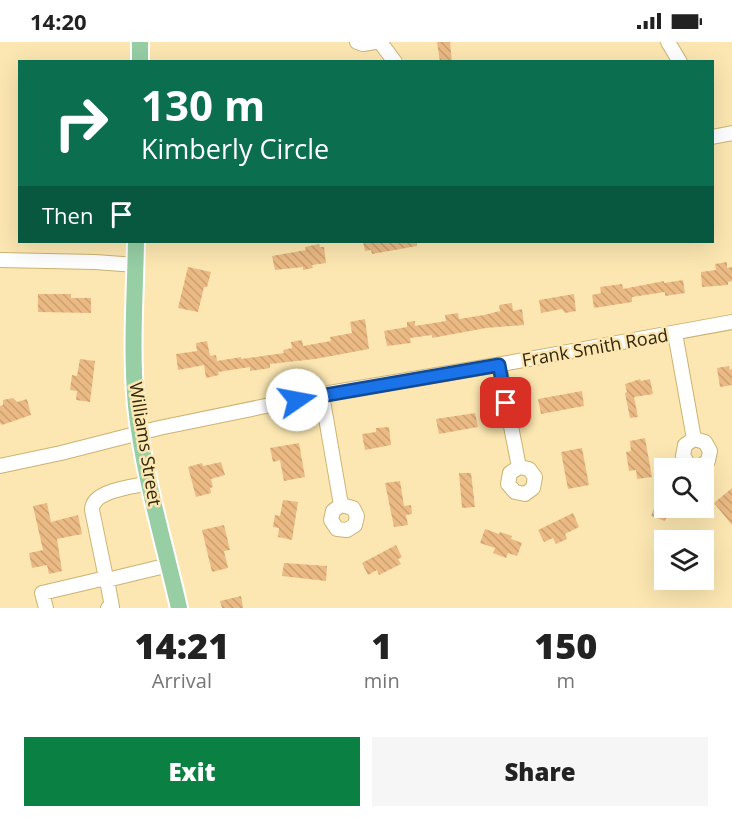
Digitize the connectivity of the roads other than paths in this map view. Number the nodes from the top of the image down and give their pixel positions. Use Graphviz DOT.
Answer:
graph roads {
  1 [pos="140,42"];
  2 [pos="357,42"];
  3 [pos="375,42"];
  4 [pos="380,42"];
  5 [pos="668,42"];
  6 [pos="140,60"];
  7 [pos="394,60"];
  8 [pos="679,60"];
  9 [pos="732,133"];
  10 [pos="714,136"];
  11 [pos="136,243"];
  12 [pos="0,260"];
  13 [pos="136,265"];
  14 [pos="732,322"];
  15 [pos="675,333"];
  16 [pos="499,365"];
  17 [pos="322,394"];
  18 [pos="140,433"];
  19 [pos="694,439"];
  20 [pos="0,466"];
  21 [pos="519,467"];
  22 [pos="150,483"];
  23 [pos="341,505"];
  24 [pos="169,565"];
  25 [pos="107,579"];
  26 [pos="46,608"];
  27 [pos="108,608"];
  28 [pos="179,608"];
  1 -- 6 [label="main road"];
  2 -- 3 [label="street"];
  4 -- 7 [label="street"];
  5 -- 8 [label="street"];
  9 -- 10 [label="street"];
  11 -- 13 [label="main road, Williams Street"];
  12 -- 13 [label="street"];
  13 -- 18 [label="main road, Williams Street"];
  14 -- 15 [label="street, Frank Smith Road"];
  15 -- 16 [label="street, Frank Smith Road"];
  15 -- 19 [label="street"];
  16 -- 17 [label="street, Frank Smith Road"];
  16 -- 21 [label="street"];
  17 -- 18 [label="street, Frank Smith Road"];
  17 -- 23 [label="street"];
  18 -- 20 [label="street, Frank Smith Road"];
  18 -- 22 [label="main road, Williams Street"];
  22 -- 24 [label="main road, Williams Street"];
  22 -- 25 [label="street"];
  24 -- 25 [label="street"];
  24 -- 28 [label="main road, Williams Street"];
  25 -- 26 [label="street"];
  25 -- 27 [label="street"];
}
